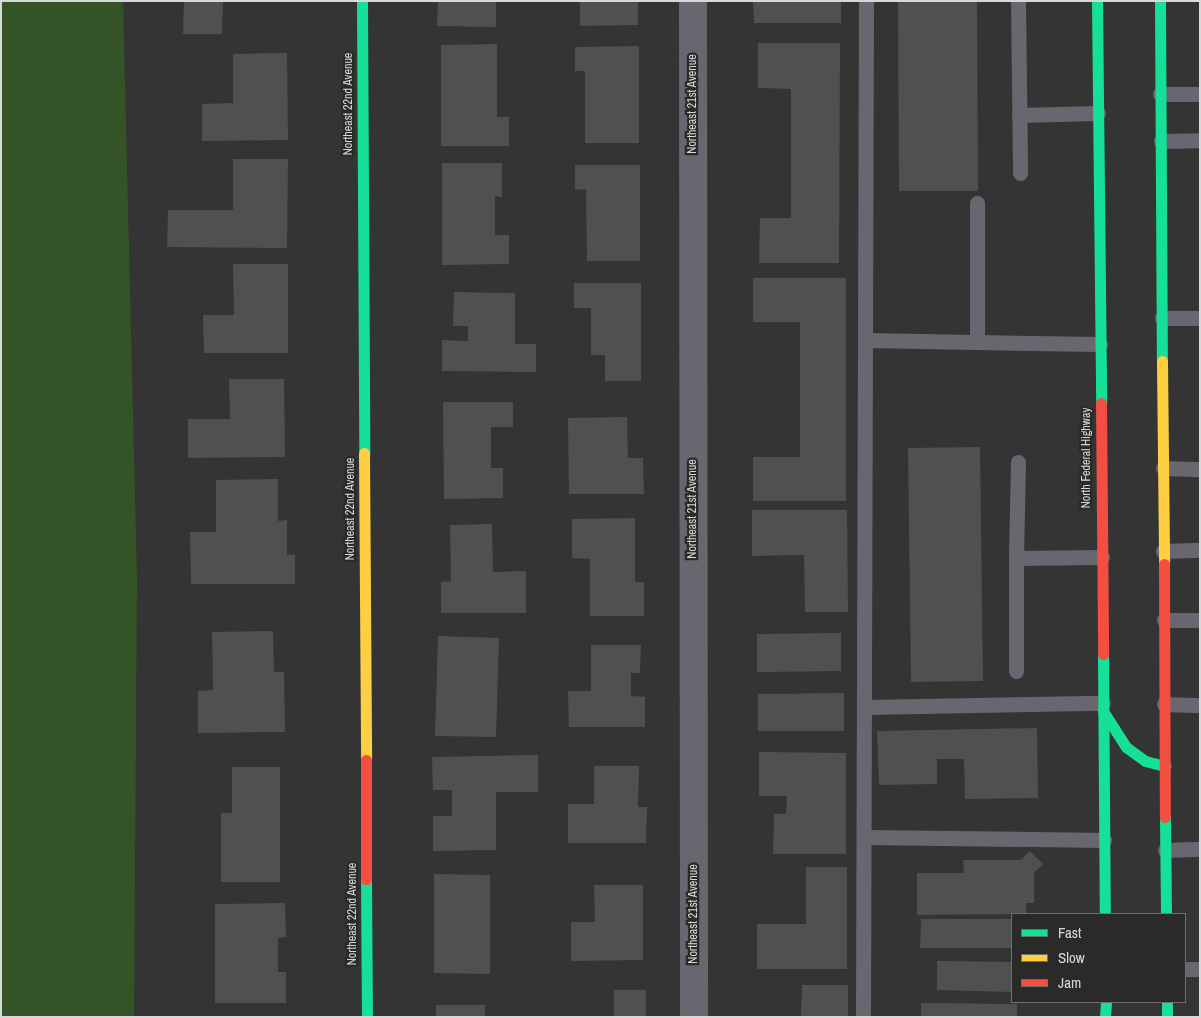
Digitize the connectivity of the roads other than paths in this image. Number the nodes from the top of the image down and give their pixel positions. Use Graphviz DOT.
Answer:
graph roads {
  1 [pos="362,1"];
  2 [pos="693,1"];
  3 [pos="866,1"];
  4 [pos="1018,1"];
  5 [pos="1098,1"];
  6 [pos="1147,1"];
  7 [pos="1160,1"];
  8 [pos="1160,31"];
  9 [pos="1160,94"];
  10 [pos="1200,94"];
  11 [pos="1098,113"];
  12 [pos="1019,114"];
  13 [pos="1200,140"];
  14 [pos="1161,142"];
  15 [pos="1020,173"];
  16 [pos="977,203"];
  17 [pos="1162,318"];
  18 [pos="1200,318"];
  19 [pos="865,340"];
  20 [pos="978,342"];
  21 [pos="1100,344"];
  22 [pos="1018,462"];
  23 [pos="1163,468"];
  24 [pos="1200,469"];
  25 [pos="1200,550"];
  26 [pos="1163,551"];
  27 [pos="1102,557"];
  28 [pos="1016,558"];
  29 [pos="1164,620"];
  30 [pos="1200,620"];
  31 [pos="1016,671"];
  32 [pos="1164,704"];
  33 [pos="1200,705"];
  34 [pos="864,706"];
  35 [pos="1103,707"];
  36 [pos="1165,766"];
  37 [pos="864,837"];
  38 [pos="1104,840"];
  39 [pos="1200,849"];
  40 [pos="1166,850"];
  41 [pos="1105,913"];
  42 [pos="1166,913"];
  43 [pos="1186,969"];
  44 [pos="1200,969"];
  45 [pos="1106,1003"];
  46 [pos="1167,1003"];
  47 [pos="367,1017"];
  48 [pos="694,1017"];
  49 [pos="863,1017"];
  50 [pos="1105,1017"];
  51 [pos="1167,1017"];
  1 -- 47 [label="main road, Northeast 22nd Avenue"];
  2 -- 48 [label="street, Northeast 21st Avenue"];
  3 -- 19 [label="lane"];
  4 -- 12 [label="lane"];
  5 -- 11 [label="main road, North Federal Highway"];
  6 -- 8 [label="main road"];
  7 -- 8 [label="main road"];
  8 -- 9 [label="main road"];
  9 -- 10 [label="lane"];
  9 -- 14 [label="main road"];
  11 -- 12 [label="lane"];
  11 -- 21 [label="main road, North Federal Highway"];
  12 -- 15 [label="lane"];
  13 -- 14 [label="lane"];
  14 -- 17 [label="main road"];
  16 -- 20 [label="lane"];
  17 -- 18 [label="lane"];
  17 -- 23 [label="main road"];
  19 -- 20 [label="lane"];
  19 -- 34 [label="lane"];
  20 -- 21 [label="lane"];
  21 -- 27 [label="main road, North Federal Highway"];
  22 -- 28 [label="lane"];
  23 -- 24 [label="lane"];
  23 -- 26 [label="main road"];
  25 -- 26 [label="lane"];
  26 -- 29 [label="main road"];
  27 -- 28 [label="lane"];
  27 -- 35 [label="main road, North Federal Highway"];
  28 -- 31 [label="lane"];
  29 -- 30 [label="lane"];
  29 -- 32 [label="main road"];
  32 -- 33 [label="lane"];
  32 -- 36 [label="main road"];
  34 -- 35 [label="lane"];
  34 -- 37 [label="lane"];
  35 -- 36 [label="main road"];
  35 -- 38 [label="main road, North Federal Highway"];
  36 -- 40 [label="main road"];
  37 -- 38 [label="lane"];
  37 -- 49 [label="lane"];
  38 -- 41 [label="main road, North Federal Highway"];
  39 -- 40 [label="lane"];
  40 -- 42 [label="main road"];
  43 -- 44 [label="lane"];
  45 -- 50 [label="main road"];
  46 -- 51 [label="main road"];
}
